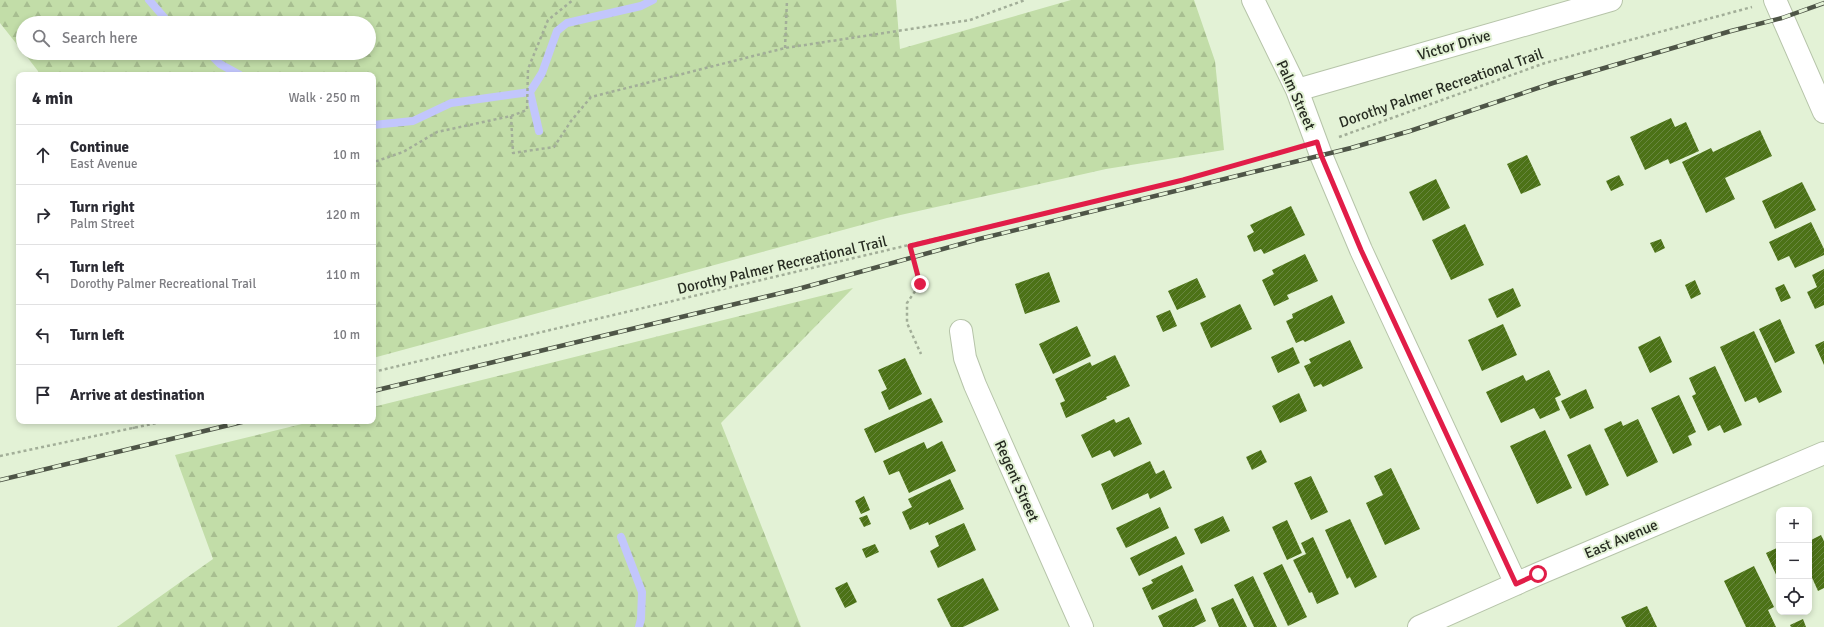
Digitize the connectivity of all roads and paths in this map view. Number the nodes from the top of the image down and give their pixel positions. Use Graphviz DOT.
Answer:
graph roads {
  1 [pos="573,0"];
  2 [pos="787,0"];
  3 [pos="1025,0"];
  4 [pos="1253,0"];
  5 [pos="1611,0"];
  6 [pos="1765,3"];
  7 [pos="785,48"];
  8 [pos="1297,90"];
  9 [pos="1824,112"];
  10 [pos="511,116"];
  11 [pos="1317,142"];
  12 [pos="376,162"];
  13 [pos="910,246"];
  14 [pos="961,331"];
  15 [pos="921,354"];
  16 [pos="376,371"];
  17 [pos="133,424"];
  18 [pos="154,424"];
  19 [pos="134,429"];
  20 [pos="1824,453"];
  21 [pos="0,456"];
  22 [pos="1516,584"];
  23 [pos="1082,627"];
  24 [pos="1419,627"];
  1 -- 10 [label="path"];
  2 -- 7 [label="path"];
  3 -- 7 [label="path"];
  4 -- 8 [label="street, Palm Street"];
  5 -- 8 [label="street, Victor Drive"];
  6 -- 9 [label="street"];
  6 -- 11 [label="path, Dorothy Palmer Recreational Trail"];
  7 -- 10 [label="path"];
  8 -- 11 [label="street, Palm Street"];
  10 -- 12 [label="path"];
  11 -- 13 [label="path, Dorothy Palmer Recreational Trail"];
  11 -- 22 [label="street, Palm Street"];
  13 -- 15 [label="path"];
  13 -- 16 [label="path, Dorothy Palmer Recreational Trail"];
  14 -- 23 [label="street, Regent Street"];
  17 -- 19 [label="path"];
  18 -- 19 [label="path"];
  19 -- 21 [label="path"];
  20 -- 22 [label="street, East Avenue"];
  22 -- 24 [label="street, East Avenue"];
}
